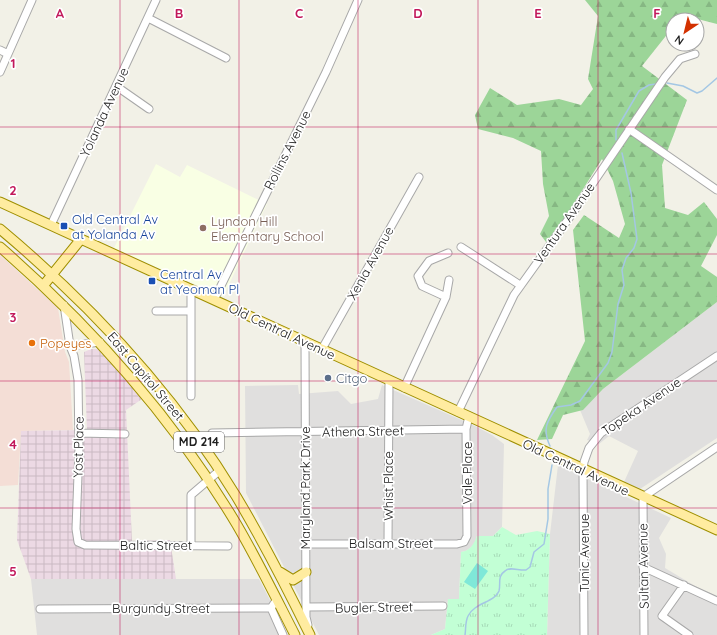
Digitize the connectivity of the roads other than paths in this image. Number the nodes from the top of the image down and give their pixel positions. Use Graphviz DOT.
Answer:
graph roads {
  1 [pos="32,0"];
  2 [pos="156,0"];
  3 [pos="358,0"];
  4 [pos="148,18"];
  5 [pos="0,50"];
  6 [pos="8,54"];
  7 [pos="695,54"];
  8 [pos="226,58"];
  9 [pos="0,72"];
  10 [pos="116,86"];
  11 [pos="150,109"];
  12 [pos="629,129"];
  13 [pos="419,177"];
  14 [pos="717,190"];
  15 [pos="0,202"];
  16 [pos="51,225"];
  17 [pos="0,229"];
  18 [pos="81,239"];
  19 [pos="0,247"];
  20 [pos="461,247"];
  21 [pos="448,253"];
  22 [pos="52,274"];
  23 [pos="450,280"];
  24 [pos="520,285"];
  25 [pos="43,286"];
  26 [pos="191,289"];
  27 [pos="446,296"];
  28 [pos="214,300"];
  29 [pos="64,304"];
  30 [pos="156,311"];
  31 [pos="190,311"];
  32 [pos="304,341"];
  33 [pos="100,342"];
  34 [pos="70,346"];
  35 [pos="322,349"];
  36 [pos="717,356"];
  37 [pos="389,380"];
  38 [pos="404,388"];
  39 [pos="191,396"];
  40 [pos="458,412"];
  41 [pos="468,416"];
  42 [pos="466,429"];
  43 [pos="304,431"];
  44 [pos="388,431"];
  45 [pos="79,433"];
  46 [pos="212,433"];
  47 [pos="125,434"];
  48 [pos="717,447"];
  49 [pos="584,470"];
  50 [pos="219,471"];
  51 [pos="208,479"];
  52 [pos="643,497"];
  53 [pos="467,530"];
  54 [pos="717,530"];
  55 [pos="388,543"];
  56 [pos="305,544"];
  57 [pos="191,545"];
  58 [pos="85,546"];
  59 [pos="228,546"];
  60 [pos="644,568"];
  61 [pos="278,571"];
  62 [pos="306,572"];
  63 [pos="684,585"];
  64 [pos="277,599"];
  65 [pos="717,601"];
  66 [pos="443,606"];
  67 [pos="306,607"];
  68 [pos="271,608"];
  69 [pos="40,609"];
  70 [pos="283,635"];
  71 [pos="295,635"];
  72 [pos="310,635"];
  73 [pos="584,635"];
  74 [pos="644,635"];
  75 [pos="689,635"];
  1 -- 6 [label="street"];
  2 -- 4 [label="street, Yolanda Avenue"];
  3 -- 28 [label="street, Rollins Avenue"];
  4 -- 8 [label="street"];
  4 -- 10 [label="street, Yolanda Avenue"];
  5 -- 6 [label="street"];
  6 -- 9 [label="street"];
  7 -- 12 [label="street, Ventura Avenue"];
  10 -- 11 [label="street"];
  10 -- 16 [label="street, Yolanda Avenue"];
  12 -- 14 [label="street"];
  12 -- 24 [label="street, Ventura Avenue"];
  13 -- 35 [label="street, Xenia Avenue"];
  15 -- 16 [label="main road, Old Central Avenue"];
  16 -- 18 [label="main road, Old Central Avenue"];
  17 -- 22 [label="main road, MD 214"];
  18 -- 22 [label="main road"];
  18 -- 26 [label="main road, Old Central Avenue"];
  19 -- 25 [label="main road, MD 214"];
  20 -- 24 [label="street"];
  21 -- 27 [label="street"];
  22 -- 25 [label="main road"];
  22 -- 50 [label="main road, East Capitol Street / MD 214"];
  23 -- 27 [label="street"];
  24 -- 40 [label="street, Ventura Avenue"];
  25 -- 29 [label="main road, East Capitol Street / MD 214"];
  26 -- 28 [label="main road, Old Central Avenue"];
  26 -- 31 [label="street"];
  27 -- 38 [label="street"];
  28 -- 32 [label="main road, Old Central Avenue"];
  29 -- 33 [label="main road, East Capitol Street / MD 214"];
  29 -- 34 [label="street, Yost Place"];
  30 -- 31 [label="street"];
  31 -- 39 [label="street"];
  32 -- 35 [label="main road, Old Central Avenue"];
  32 -- 43 [label="street, Maryland Park Drive"];
  33 -- 34 [label="street"];
  33 -- 51 [label="main road, East Capitol Street / MD 214"];
  34 -- 45 [label="street, Yost Place"];
  35 -- 37 [label="main road, Old Central Avenue"];
  36 -- 49 [label="street, Topeka Avenue"];
  37 -- 38 [label="main road, Old Central Avenue"];
  37 -- 44 [label="street, Whist Place"];
  38 -- 40 [label="main road, Old Central Avenue"];
  40 -- 41 [label="main road, Old Central Avenue"];
  41 -- 42 [label="street, Vale Place"];
  41 -- 49 [label="main road, Old Central Avenue"];
  42 -- 44 [label="street, Athena Street"];
  42 -- 53 [label="street, Vale Place"];
  43 -- 44 [label="street, Athena Street"];
  43 -- 46 [label="street, Athena Street"];
  43 -- 56 [label="street, Maryland Park Drive"];
  44 -- 55 [label="street, Whist Place"];
  45 -- 47 [label="street"];
  45 -- 58 [label="street, Yost Place"];
  48 -- 52 [label="street"];
  49 -- 52 [label="main road, Old Central Avenue"];
  49 -- 73 [label="street, Tunic Avenue"];
  50 -- 51 [label="street"];
  50 -- 61 [label="main road, East Capitol Street / MD 214"];
  51 -- 57 [label="street"];
  51 -- 64 [label="main road, East Capitol Street / MD 214"];
  52 -- 54 [label="main road, Old Central Avenue"];
  52 -- 60 [label="street, Sultan Avenue"];
  53 -- 55 [label="street, Balsam Street"];
  55 -- 56 [label="street, Balsam Street"];
  56 -- 62 [label="street, Maryland Park Drive"];
  57 -- 58 [label="street, Baltic Street"];
  57 -- 59 [label="street, Baltic Street"];
  60 -- 63 [label="street"];
  60 -- 74 [label="street, Sultan Avenue"];
  61 -- 62 [label="main road"];
  61 -- 72 [label="main road, East Capitol Street / MD 214"];
  62 -- 67 [label="street, Maryland Park Drive"];
  63 -- 65 [label="street"];
  63 -- 75 [label="street"];
  64 -- 68 [label="street"];
  64 -- 71 [label="main road, East Capitol Street / MD 214"];
  66 -- 67 [label="street, Bugler Street"];
  67 -- 72 [label="street, Maryland Park Drive"];
  68 -- 69 [label="street, Burgundy Street"];
  68 -- 70 [label="street"];
}
